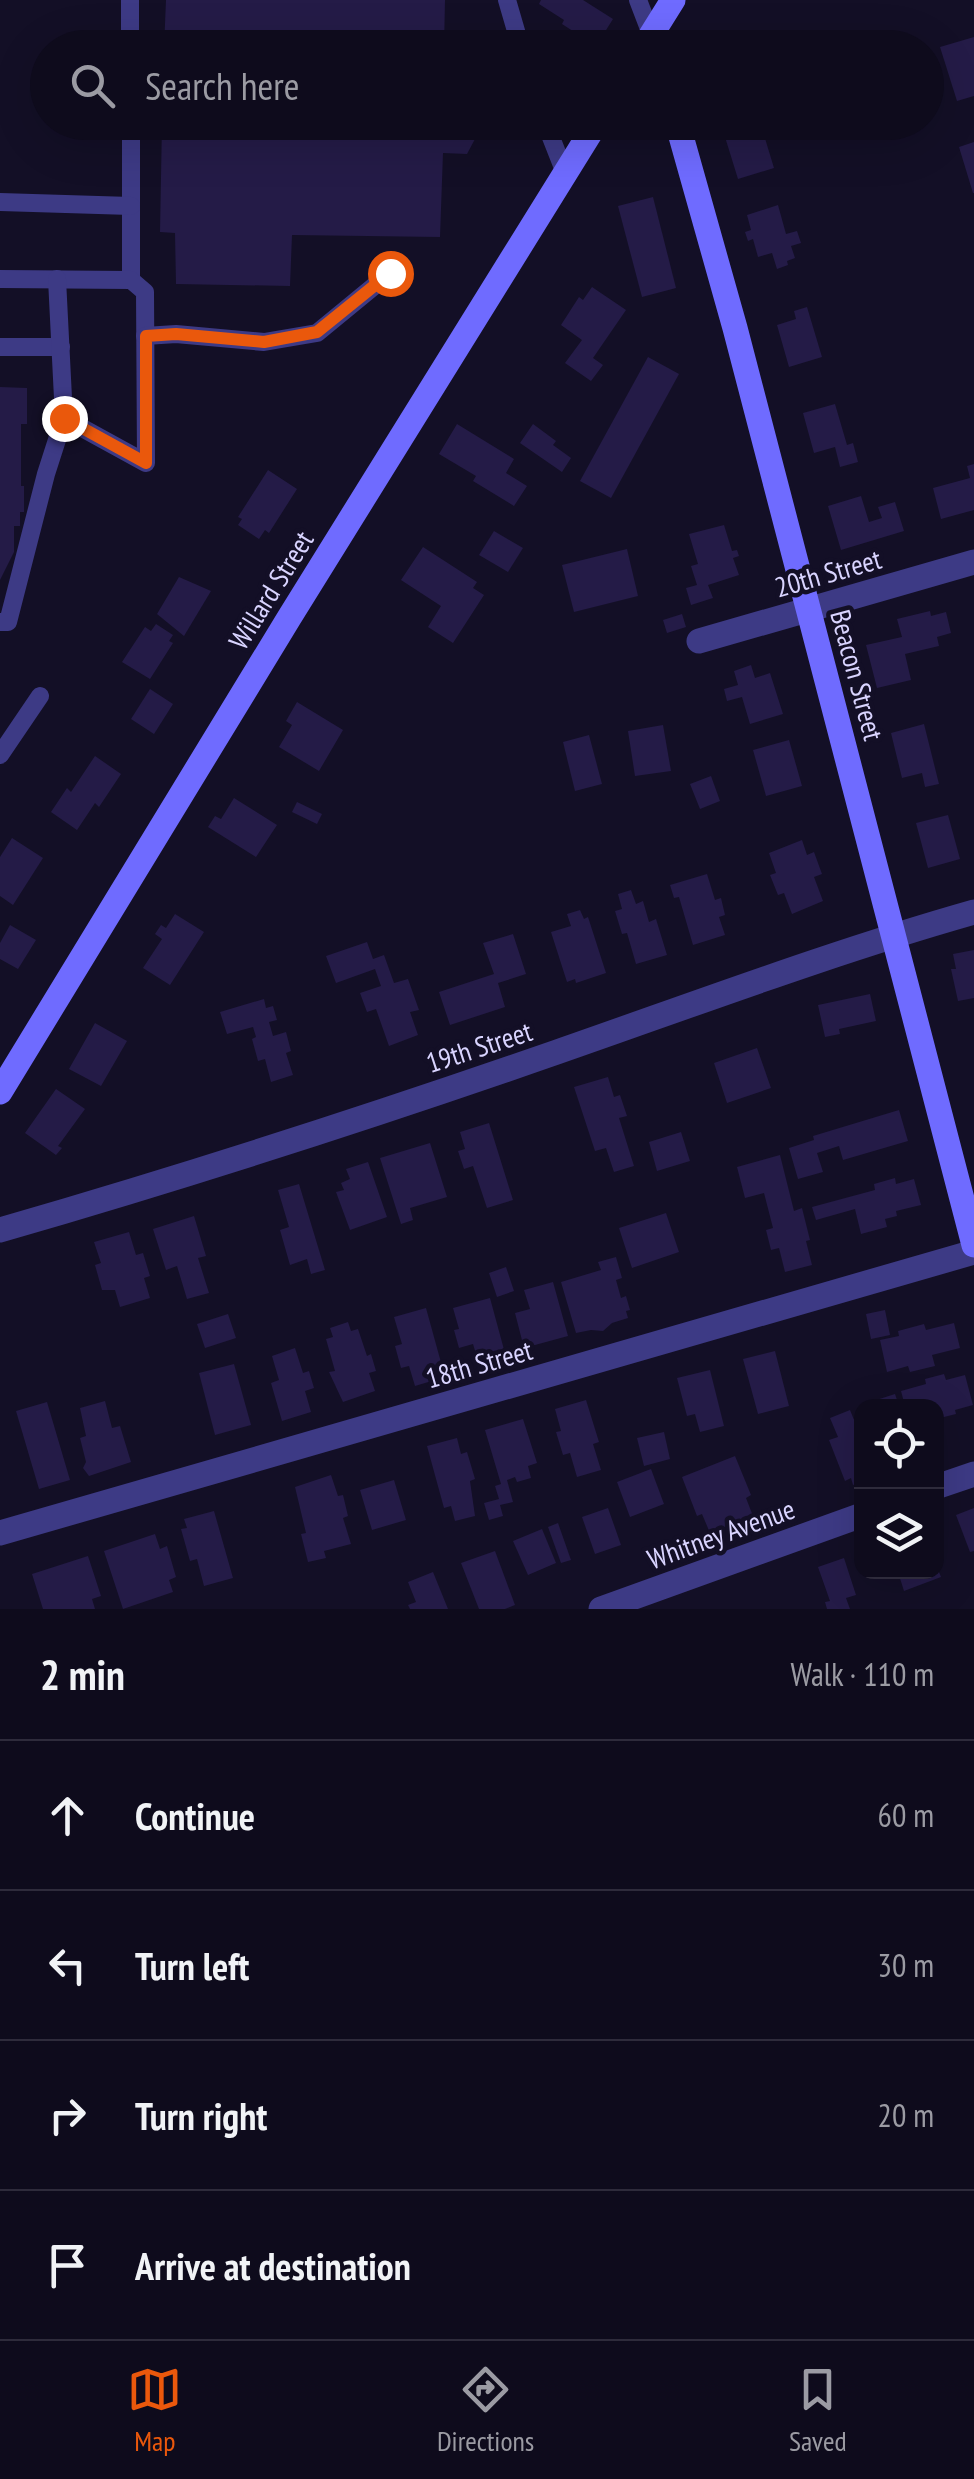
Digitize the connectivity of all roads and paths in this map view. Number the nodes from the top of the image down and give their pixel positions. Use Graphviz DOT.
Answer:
graph roads {
  1 [pos="130,0"];
  2 [pos="507,0"];
  3 [pos="638,0"];
  4 [pos="672,0"];
  5 [pos="130,30"];
  6 [pos="515,30"];
  7 [pos="646,30"];
  8 [pos="657,30"];
  9 [pos="131,140"];
  10 [pos="552,140"];
  11 [pos="586,140"];
  12 [pos="681,140"];
  13 [pos="565,173"];
  14 [pos="0,202"];
  15 [pos="131,206"];
  16 [pos="390,273"];
  17 [pos="0,279"];
  18 [pos="58,279"];
  19 [pos="132,280"];
  20 [pos="146,336"];
  21 [pos="0,347"];
  22 [pos="60,347"];
  23 [pos="64,418"];
  24 [pos="974,562"];
  25 [pos="808,610"];
  26 [pos="0,622"];
  27 [pos="699,641"];
  28 [pos="40,696"];
  29 [pos="0,755"];
  30 [pos="974,912"];
  31 [pos="894,935"];
  32 [pos="0,1092"];
  33 [pos="0,1230"];
  34 [pos="974,1249"];
  35 [pos="974,1474"];
  36 [pos="944,1484"];
  37 [pos="854,1517"];
  38 [pos="0,1533"];
  39 [pos="601,1609"];
  1 -- 5 [label="lane"];
  2 -- 6 [label="lane"];
  3 -- 7 [label="lane"];
  4 -- 8 [label="main road"];
  9 -- 15 [label="lane"];
  10 -- 13 [label="lane"];
  11 -- 13 [label="main road, Willard Street"];
  12 -- 25 [label="main road, Beacon Street"];
  13 -- 32 [label="main road, Willard Street"];
  14 -- 15 [label="lane"];
  15 -- 19 [label="lane"];
  16 -- 20 [label="lane"];
  17 -- 18 [label="lane"];
  18 -- 19 [label="lane"];
  18 -- 22 [label="lane"];
  19 -- 20 [label="lane"];
  20 -- 23 [label="lane"];
  21 -- 22 [label="lane"];
  22 -- 23 [label="lane"];
  23 -- 26 [label="lane"];
  24 -- 25 [label="street, 20th Street"];
  25 -- 27 [label="street, 20th Street"];
  25 -- 31 [label="main road, Beacon Street"];
  28 -- 29 [label="lane"];
  30 -- 31 [label="street, 19th Street"];
  31 -- 33 [label="street, 19th Street"];
  31 -- 34 [label="main road, Beacon Street"];
  34 -- 38 [label="street, 18th Street"];
  35 -- 36 [label="street"];
  37 -- 39 [label="street, Whitney Avenue"];
}
